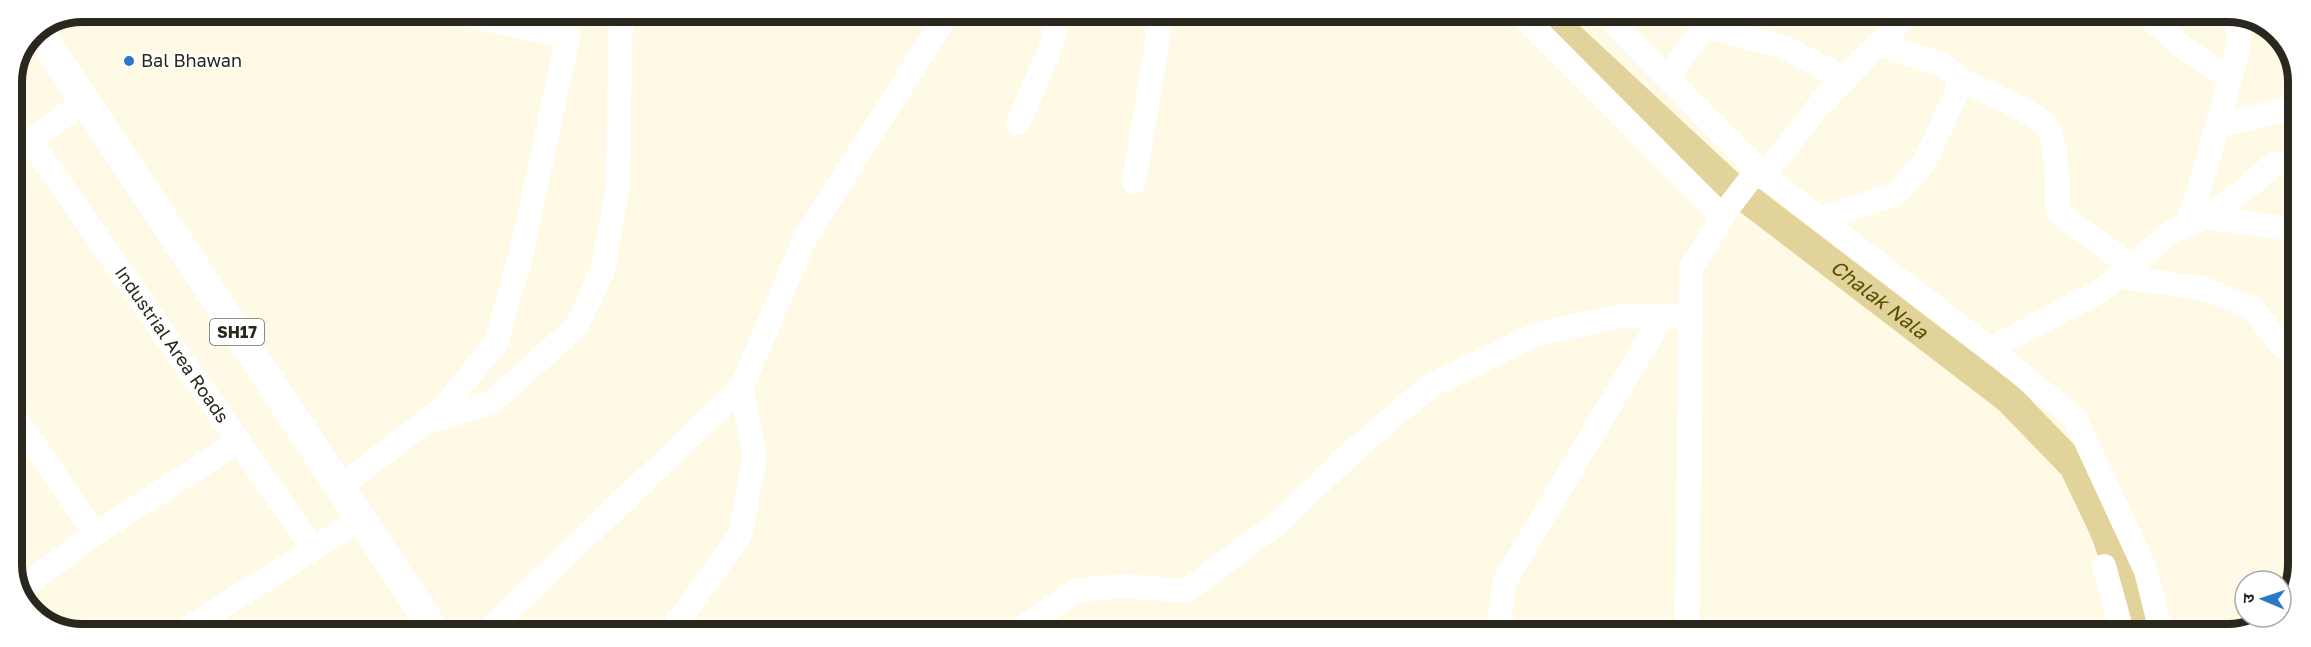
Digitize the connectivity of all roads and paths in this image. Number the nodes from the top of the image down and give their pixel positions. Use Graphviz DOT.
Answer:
graph roads {
  1 [pos="499,22"];
  2 [pos="622,22"];
  3 [pos="942,22"];
  4 [pos="1057,22"];
  5 [pos="1160,22"];
  6 [pos="1529,22"];
  7 [pos="1614,22"];
  8 [pos="1704,22"];
  9 [pos="1711,22"];
  10 [pos="1900,22"];
  11 [pos="2154,22"];
  12 [pos="2239,24"];
  13 [pos="43,38"];
  14 [pos="1879,44"];
  15 [pos="1667,78"];
  16 [pos="2230,78"];
  17 [pos="1845,79"];
  18 [pos="1962,81"];
  19 [pos="85,101"];
  20 [pos="2288,109"];
  21 [pos="1018,123"];
  22 [pos="2217,126"];
  23 [pos="22,146"];
  24 [pos="22,149"];
  25 [pos="2288,163"];
  26 [pos="1758,177"];
  27 [pos="1134,182"];
  28 [pos="1725,212"];
  29 [pos="1820,219"];
  30 [pos="2196,221"];
  31 [pos="2288,229"];
  32 [pos="2125,271"];
  33 [pos="1662,317"];
  34 [pos="1691,317"];
  35 [pos="1990,349"];
  36 [pos="2288,350"];
  37 [pos="741,388"];
  38 [pos="423,423"];
  39 [pos="23,429"];
  40 [pos="239,441"];
  41 [pos="340,487"];
  42 [pos="361,519"];
  43 [pos="95,534"];
  44 [pos="313,549"];
  45 [pos="2104,566"];
  46 [pos="26,584"];
  47 [pos="194,624"];
  48 [pos="430,624"];
  49 [pos="494,624"];
  50 [pos="676,624"];
  51 [pos="1028,624"];
  52 [pos="1499,624"];
  53 [pos="1687,624"];
  54 [pos="2120,624"];
  55 [pos="2159,624"];
  1 -- 38 [label="street"];
  2 -- 38 [label="street"];
  3 -- 37 [label="street"];
  4 -- 21 [label="street"];
  5 -- 27 [label="street"];
  6 -- 28 [label="street"];
  7 -- 15 [label="street"];
  8 -- 15 [label="street"];
  9 -- 17 [label="street"];
  10 -- 14 [label="street"];
  11 -- 16 [label="street"];
  12 -- 16 [label="street"];
  13 -- 19 [label="main road, SH17"];
  14 -- 17 [label="street"];
  14 -- 18 [label="street"];
  15 -- 26 [label="street"];
  16 -- 22 [label="street"];
  17 -- 26 [label="street"];
  18 -- 29 [label="street"];
  18 -- 32 [label="street"];
  19 -- 23 [label="street, Industrial Area Roads"];
  19 -- 41 [label="main road, SH17"];
  20 -- 22 [label="street"];
  22 -- 30 [label="street"];
  24 -- 40 [label="street, Industrial Area Roads"];
  25 -- 30 [label="street"];
  26 -- 28 [label="street"];
  26 -- 29 [label="street"];
  28 -- 34 [label="street"];
  29 -- 35 [label="street"];
  30 -- 31 [label="street"];
  30 -- 32 [label="street"];
  32 -- 35 [label="street"];
  32 -- 36 [label="street"];
  33 -- 34 [label="street"];
  33 -- 51 [label="street"];
  33 -- 52 [label="street"];
  34 -- 53 [label="street"];
  35 -- 55 [label="street"];
  37 -- 49 [label="street"];
  37 -- 50 [label="street"];
  38 -- 41 [label="street"];
  39 -- 43 [label="street"];
  40 -- 43 [label="street"];
  40 -- 44 [label="street, Industrial Area Roads"];
  41 -- 42 [label="main road, SH17"];
  42 -- 44 [label="street"];
  42 -- 48 [label="main road, SH17"];
  43 -- 46 [label="street"];
  44 -- 47 [label="street"];
  45 -- 54 [label="street"];
}
